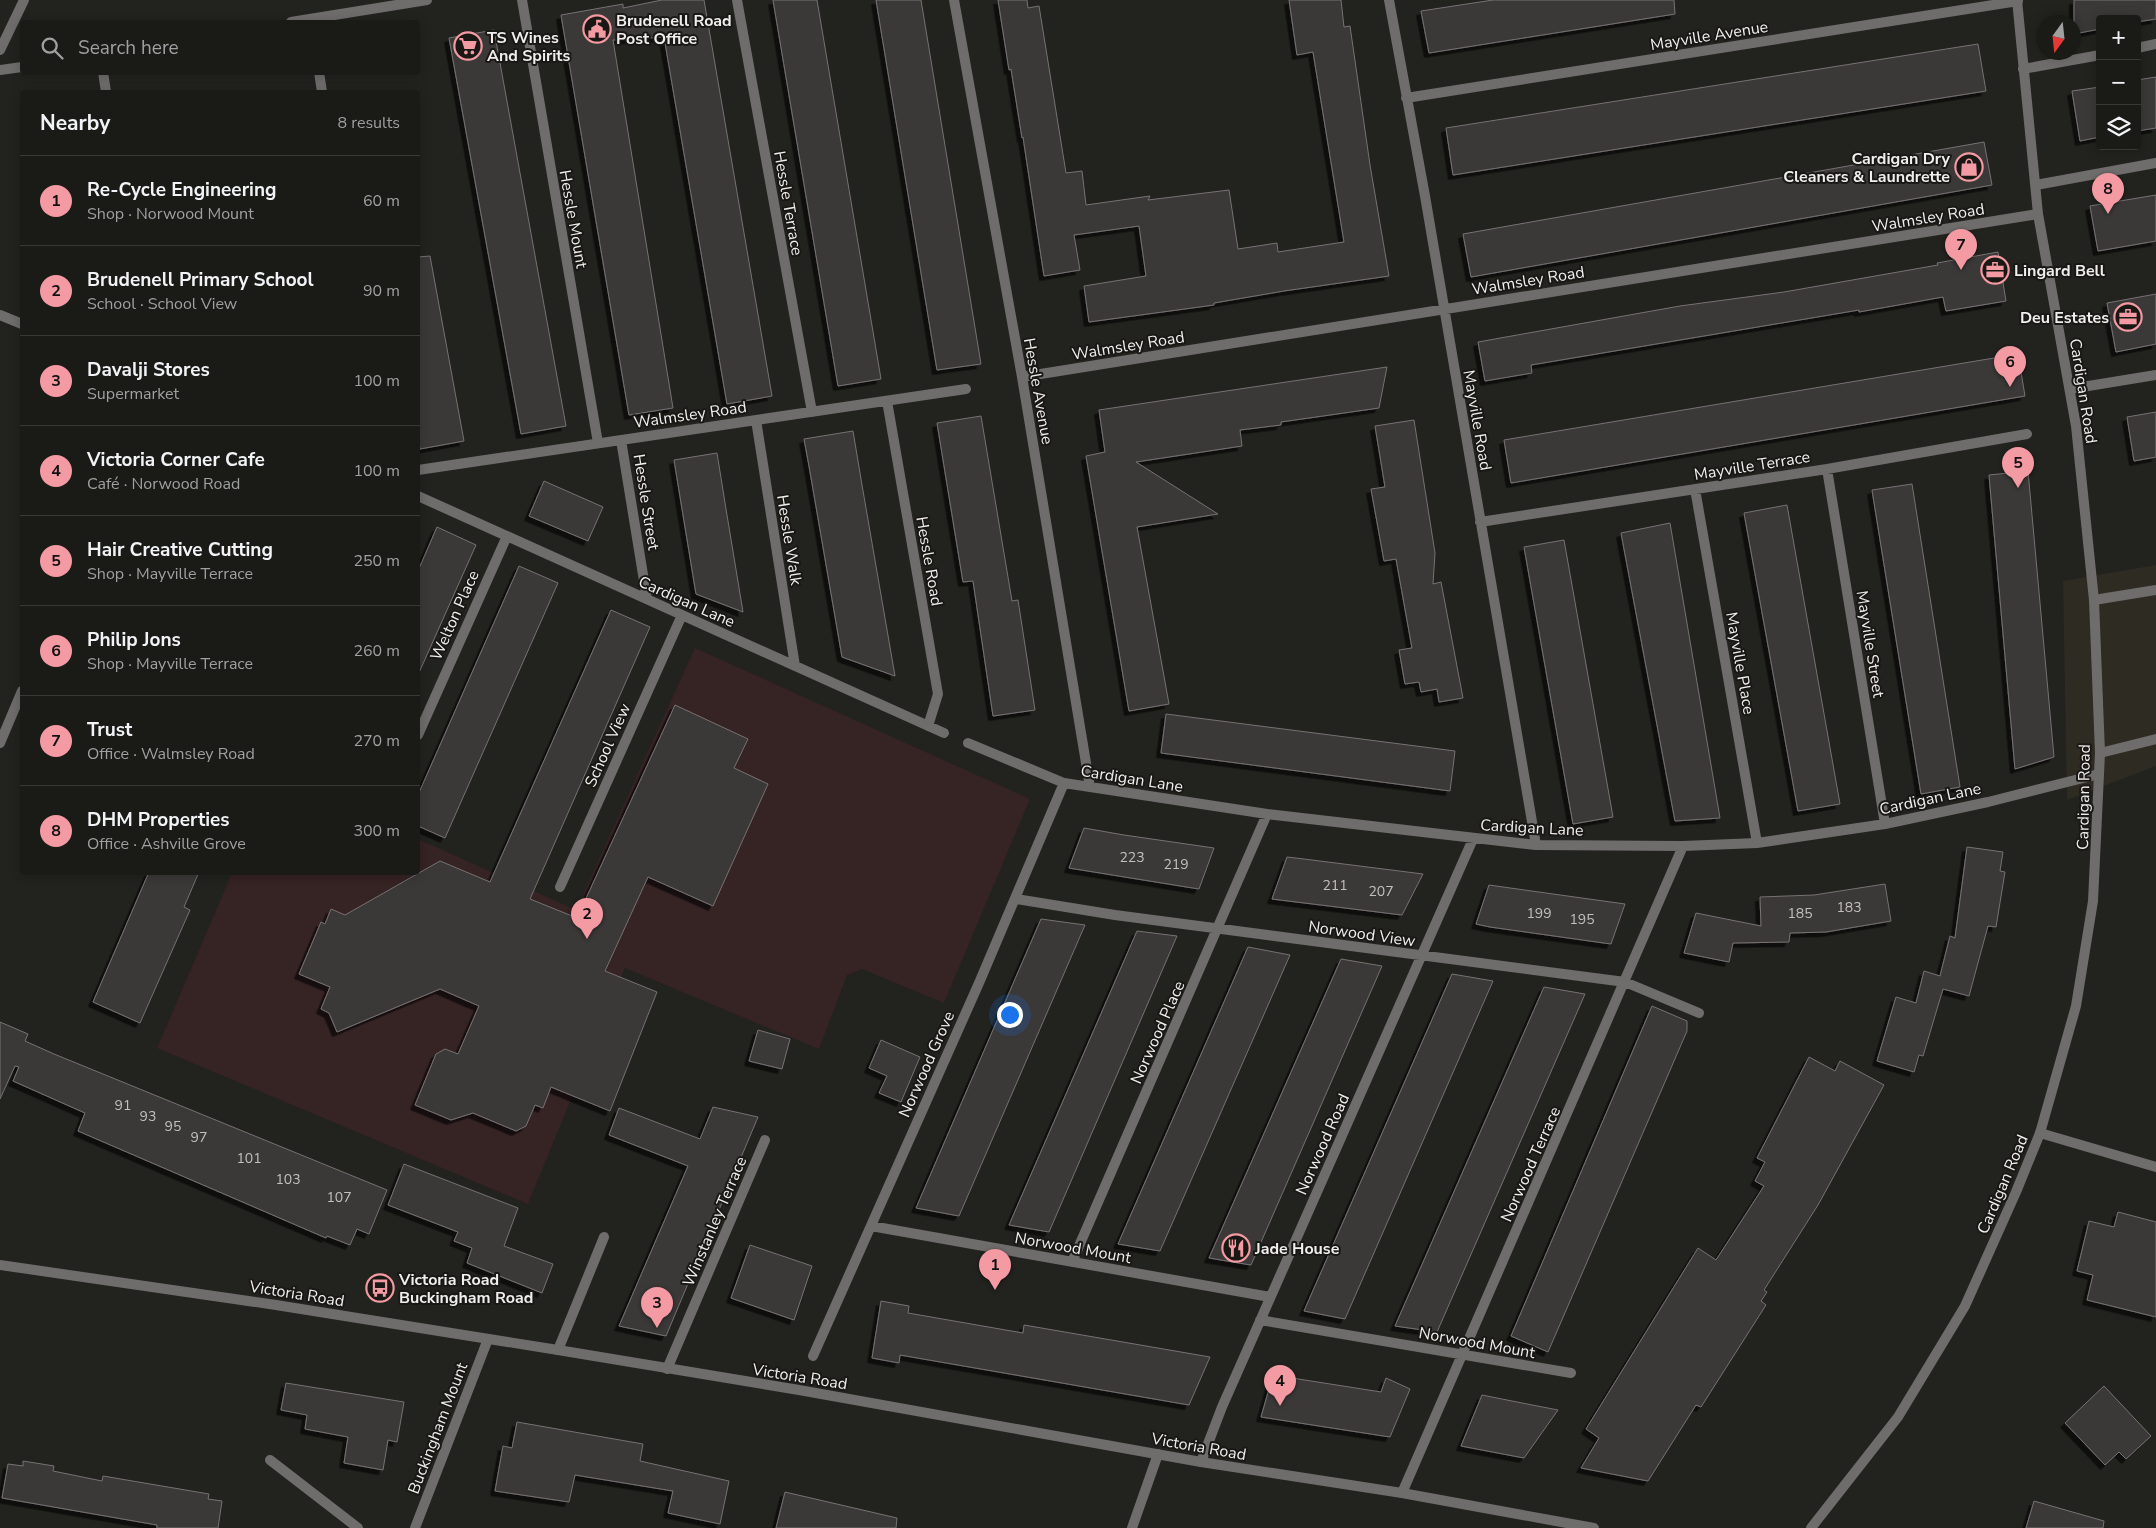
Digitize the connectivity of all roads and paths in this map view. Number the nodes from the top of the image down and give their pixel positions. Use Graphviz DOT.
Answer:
graph roads {
  1 [pos="24,0"];
  2 [pos="427,0"];
  3 [pos="522,0"];
  4 [pos="737,0"];
  5 [pos="954,0"];
  6 [pos="1389,0"];
  7 [pos="2017,0"];
  8 [pos="316,20"];
  9 [pos="2156,44"];
  10 [pos="2141,47"];
  11 [pos="0,50"];
  12 [pos="2096,55"];
  13 [pos="20,67"];
  14 [pos="2023,69"];
  15 [pos="0,70"];
  16 [pos="103,75"];
  17 [pos="319,75"];
  18 [pos="106,90"];
  19 [pos="322,90"];
  20 [pos="1406,98"];
  21 [pos="2156,163"];
  22 [pos="2036,185"];
  23 [pos="2038,214"];
  24 [pos="1443,309"];
  25 [pos="0,315"];
  26 [pos="20,323"];
  27 [pos="2156,375"];
  28 [pos="1022,377"];
  29 [pos="966,389"];
  30 [pos="2070,389"];
  31 [pos="887,400"];
  32 [pos="812,412"];
  33 [pos="756,420"];
  34 [pos="2027,434"];
  35 [pos="621,440"];
  36 [pos="598,443"];
  37 [pos="1827,469"];
  38 [pos="420,470"];
  39 [pos="1695,489"];
  40 [pos="420,497"];
  41 [pos="1480,522"];
  42 [pos="507,536"];
  43 [pos="2156,590"];
  44 [pos="647,599"];
  45 [pos="2094,600"];
  46 [pos="682,615"];
  47 [pos="795,666"];
  48 [pos="20,696"];
  49 [pos="928,726"];
  50 [pos="420,730"];
  51 [pos="944,733"];
  52 [pos="2156,739"];
  53 [pos="0,743"];
  54 [pos="968,743"];
  55 [pos="2100,753"];
  56 [pos="2099,774"];
  57 [pos="1064,783"];
  58 [pos="1090,787"];
  59 [pos="1268,814"];
  60 [pos="1885,824"];
  61 [pos="1473,839"];
  62 [pos="1757,843"];
  63 [pos="1536,845"];
  64 [pos="1683,846"];
  65 [pos="560,888"];
  66 [pos="1016,899"];
  67 [pos="1218,929"];
  68 [pos="1422,956"];
  69 [pos="1625,982"];
  70 [pos="1699,1012"];
  71 [pos="2040,1133"];
  72 [pos="765,1140"];
  73 [pos="2156,1167"];
  74 [pos="871,1226"];
  75 [pos="604,1237"];
  76 [pos="1072,1262"];
  77 [pos="0,1265"];
  78 [pos="1270,1297"];
  79 [pos="1260,1320"];
  80 [pos="488,1339"];
  81 [pos="558,1350"];
  82 [pos="1463,1355"];
  83 [pos="813,1356"];
  84 [pos="667,1369"];
  85 [pos="1571,1373"];
  86 [pos="1158,1454"];
  87 [pos="270,1460"];
  88 [pos="1201,1462"];
  89 [pos="1402,1493"];
  90 [pos="358,1528"];
  91 [pos="415,1528"];
  92 [pos="1132,1528"];
  93 [pos="1594,1528"];
  94 [pos="1810,1528"];
  1 -- 11 [label="street"];
  2 -- 8 [label="street"];
  3 -- 36 [label="street, Hessle Mount"];
  4 -- 32 [label="street, Hessle Terrace"];
  5 -- 28 [label="street, Hessle Avenue"];
  6 -- 20 [label="street, Mayville Road"];
  7 -- 14 [label="street, Cardigan Road"];
  7 -- 20 [label="street, Mayville Avenue"];
  9 -- 10 [label="street"];
  12 -- 14 [label="street"];
  13 -- 15 [label="street"];
  14 -- 22 [label="street, Cardigan Road"];
  16 -- 18 [label="street"];
  17 -- 19 [label="street"];
  20 -- 24 [label="street, Mayville Road"];
  21 -- 22 [label="street"];
  22 -- 23 [label="street, Cardigan Road"];
  23 -- 24 [label="street, Walmsley Road"];
  23 -- 30 [label="street, Cardigan Road"];
  24 -- 28 [label="street, Walmsley Road"];
  24 -- 41 [label="street, Mayville Road"];
  25 -- 26 [label="street"];
  27 -- 30 [label="street"];
  28 -- 58 [label="street, Hessle Avenue"];
  29 -- 31 [label="street, Walmsley Road"];
  30 -- 45 [label="street, Cardigan Road"];
  31 -- 32 [label="street, Walmsley Road"];
  31 -- 49 [label="street, Hessle Road"];
  32 -- 33 [label="street, Walmsley Road"];
  33 -- 35 [label="street, Walmsley Road"];
  33 -- 47 [label="street, Hessle Walk"];
  34 -- 37 [label="street, Mayville Terrace"];
  35 -- 36 [label="street, Walmsley Road"];
  35 -- 44 [label="street, Hessle Street"];
  36 -- 38 [label="street, Walmsley Road"];
  37 -- 39 [label="street, Mayville Terrace"];
  37 -- 60 [label="street, Mayville Street"];
  39 -- 41 [label="street, Mayville Terrace"];
  39 -- 62 [label="street, Mayville Place"];
  40 -- 42 [label="street, Cardigan Lane"];
  41 -- 63 [label="street, Mayville Road"];
  42 -- 44 [label="street, Cardigan Lane"];
  42 -- 50 [label="street, Welton Place"];
  43 -- 45 [label="street"];
  44 -- 46 [label="street, Cardigan Lane"];
  45 -- 55 [label="street, Cardigan Road"];
  46 -- 47 [label="street, Cardigan Lane"];
  46 -- 65 [label="street, School View"];
  47 -- 49 [label="street, Cardigan Lane"];
  48 -- 53 [label="street"];
  49 -- 51 [label="street, Cardigan Lane"];
  52 -- 55 [label="street"];
  54 -- 57 [label="street, Cardigan Lane"];
  55 -- 56 [label="street, Cardigan Road"];
  56 -- 60 [label="street, Cardigan Lane"];
  56 -- 71 [label="street, Cardigan Road"];
  57 -- 58 [label="street, Cardigan Lane"];
  57 -- 66 [label="street, Norwood Grove"];
  58 -- 59 [label="street, Cardigan Lane"];
  59 -- 61 [label="street, Cardigan Lane"];
  59 -- 67 [label="street, Norwood Place"];
  60 -- 62 [label="street, Cardigan Lane"];
  61 -- 63 [label="street, Cardigan Lane"];
  61 -- 68 [label="street, Norwood Road"];
  62 -- 64 [label="street, Cardigan Lane"];
  63 -- 64 [label="street, Cardigan Lane"];
  64 -- 69 [label="street, Norwood Terrace"];
  66 -- 67 [label="street, Norwood View"];
  66 -- 74 [label="street, Norwood Grove"];
  67 -- 68 [label="street, Norwood View"];
  67 -- 76 [label="street, Norwood Place"];
  68 -- 69 [label="street, Norwood View"];
  68 -- 78 [label="street, Norwood Road"];
  69 -- 70 [label="street, Norwood View"];
  69 -- 82 [label="street, Norwood Terrace"];
  71 -- 73 [label="street"];
  71 -- 94 [label="street, Cardigan Road"];
  72 -- 84 [label="street, Winstanley Terrace"];
  74 -- 76 [label="street, Norwood Mount"];
  74 -- 83 [label="street, Norwood Grove"];
  75 -- 81 [label="street"];
  76 -- 78 [label="street, Norwood Mount"];
  77 -- 80 [label="street, Victoria Road"];
  78 -- 79 [label="street, Norwood Road"];
  79 -- 82 [label="street, Norwood Mount"];
  79 -- 88 [label="street, Norwood Road"];
  80 -- 81 [label="street, Victoria Road"];
  80 -- 91 [label="street, Buckingham Mount"];
  81 -- 84 [label="street, Victoria Road"];
  82 -- 85 [label="street, Norwood Mount"];
  82 -- 89 [label="street, Norwood Terrace"];
  84 -- 86 [label="street, Victoria Road"];
  86 -- 88 [label="street, Victoria Road"];
  86 -- 92 [label="street"];
  87 -- 90 [label="street"];
  88 -- 89 [label="street, Victoria Road"];
  89 -- 93 [label="street, Victoria Road"];
}
